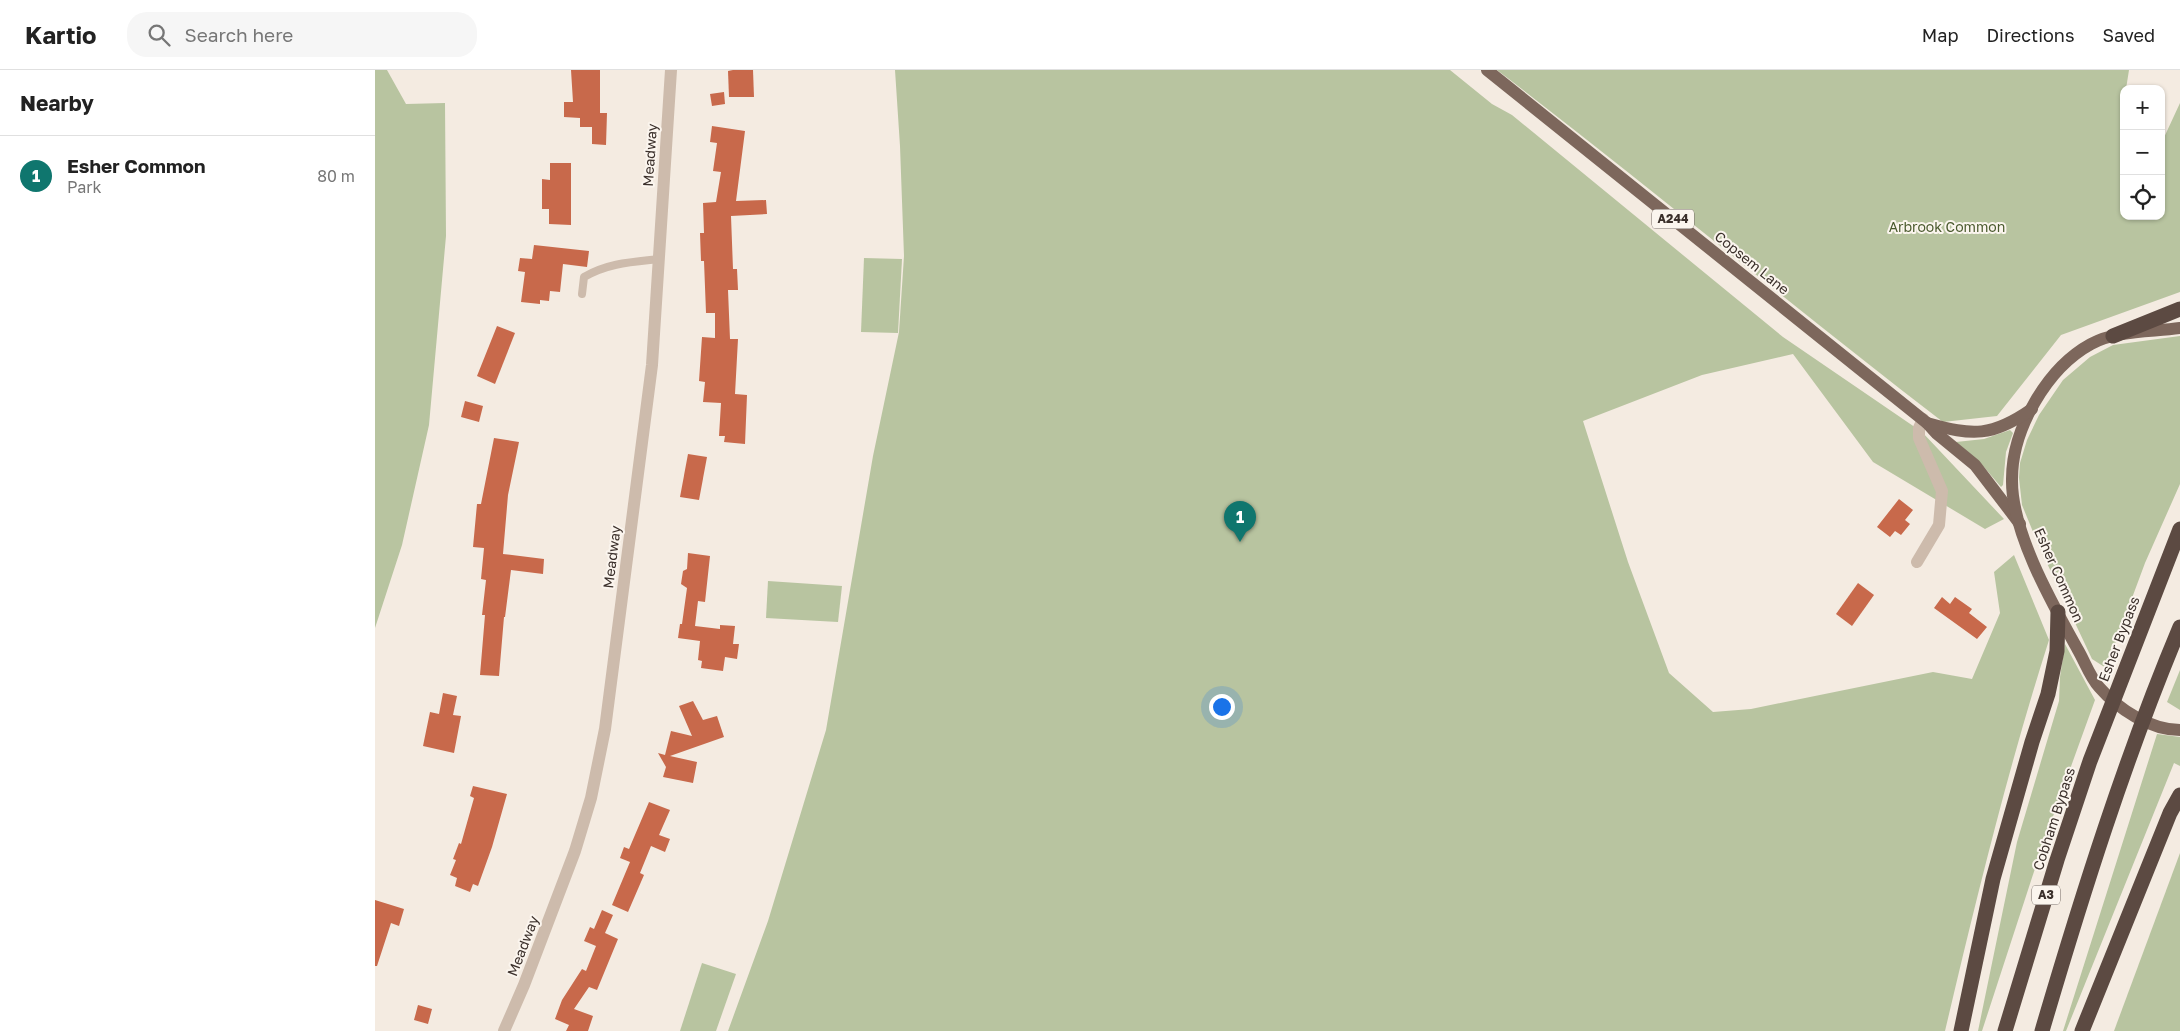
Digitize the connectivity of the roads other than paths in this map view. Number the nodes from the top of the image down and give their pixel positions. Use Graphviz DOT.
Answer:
graph roads {
  1 [pos="671,70"];
  2 [pos="1487,70"];
  3 [pos="659,259"];
  4 [pos="582,294"];
  5 [pos="2180,309"];
  6 [pos="2180,328"];
  7 [pos="2113,336"];
  8 [pos="2032,409"];
  9 [pos="1925,421"];
  10 [pos="2020,524"];
  11 [pos="2180,530"];
  12 [pos="1917,562"];
  13 [pos="2058,612"];
  14 [pos="2180,626"];
  15 [pos="2180,730"];
  16 [pos="2090,761"];
  17 [pos="2180,795"];
  18 [pos="504,1031"];
  19 [pos="1961,1031"];
  20 [pos="2005,1031"];
  21 [pos="2042,1031"];
  22 [pos="2082,1031"];
  1 -- 3 [label="street, Meadway"];
  2 -- 9 [label="main road, Copsem Lane / A244"];
  3 -- 4 [label="lane"];
  3 -- 18 [label="street, Meadway"];
  5 -- 7 [label="highway"];
  6 -- 7 [label="main road, Esher Common"];
  7 -- 8 [label="main road, Esher Common"];
  8 -- 9 [label="main road, Copsem Lane / A244"];
  8 -- 10 [label="main road, Esher Common"];
  9 -- 10 [label="main road, Copsem Lane / A244"];
  9 -- 12 [label="street"];
  10 -- 13 [label="main road, Esher Common"];
  11 -- 16 [label="highway, Esher Bypass / A3"];
  13 -- 15 [label="main road, Esher Common"];
  13 -- 19 [label="highway"];
  14 -- 21 [label="highway, A3"];
  16 -- 20 [label="highway, Cobham Bypass / A3"];
  17 -- 22 [label="highway"];
}
